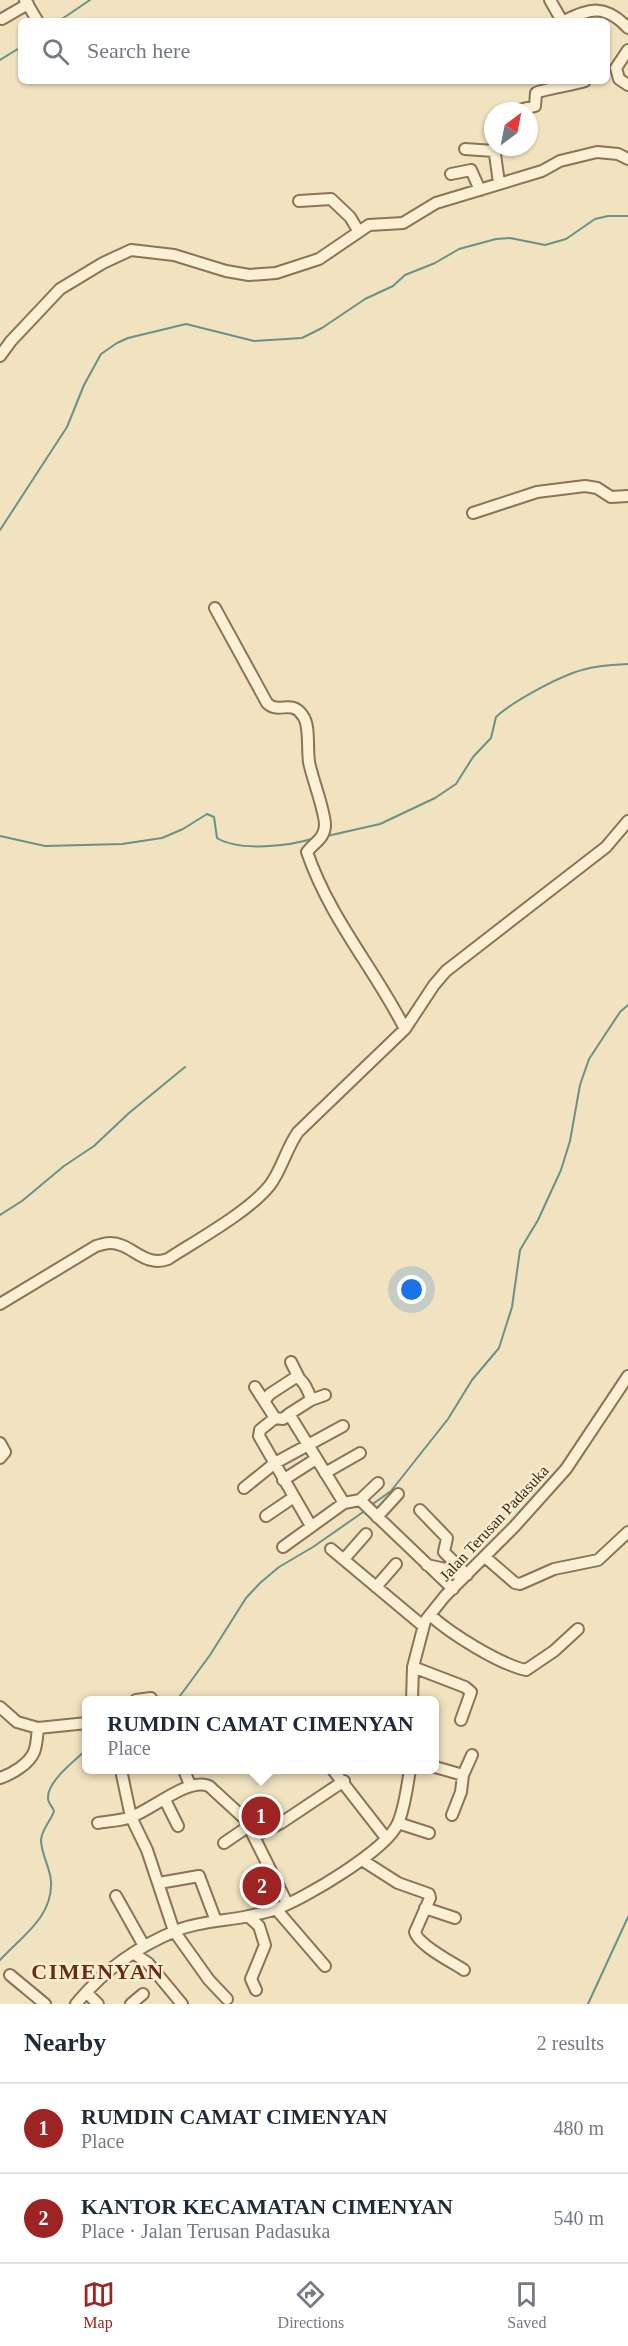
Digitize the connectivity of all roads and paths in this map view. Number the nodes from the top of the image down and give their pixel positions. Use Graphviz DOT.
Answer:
graph roads {
  1 [pos="550,0"];
  2 [pos="27,2"];
  3 [pos="36,18"];
  4 [pos="561,18"];
  5 [pos="569,18"];
  6 [pos="2,19"];
  7 [pos="628,28"];
  8 [pos="628,50"];
  9 [pos="611,70"];
  10 [pos="574,84"];
  11 [pos="628,85"];
  12 [pos="535,102"];
  13 [pos="465,148"];
  14 [pos="484,149"];
  15 [pos="495,156"];
  16 [pos="628,159"];
  17 [pos="451,174"];
  18 [pos="499,183"];
  19 [pos="480,190"];
  20 [pos="299,201"];
  21 [pos="359,232"];
  22 [pos="0,356"];
  23 [pos="628,496"];
  24 [pos="473,513"];
  25 [pos="215,608"];
  26 [pos="628,822"];
  27 [pos="405,1029"];
  28 [pos="0,1304"];
  29 [pos="291,1362"];
  30 [pos="628,1376"];
  31 [pos="299,1378"];
  32 [pos="255,1387"];
  33 [pos="325,1395"];
  34 [pos="311,1400"];
  35 [pos="264,1401"];
  36 [pos="289,1414"];
  37 [pos="275,1418"];
  38 [pos="343,1426"];
  39 [pos="0,1443"];
  40 [pos="307,1444"];
  41 [pos="360,1454"];
  42 [pos="0,1458"];
  43 [pos="316,1459"];
  44 [pos="275,1463"];
  45 [pos="325,1473"];
  46 [pos="283,1480"];
  47 [pos="378,1483"];
  48 [pos="244,1488"];
  49 [pos="398,1494"];
  50 [pos="294,1497"];
  51 [pos="360,1500"];
  52 [pos="344,1503"];
  53 [pos="420,1510"];
  54 [pos="266,1516"];
  55 [pos="377,1517"];
  56 [pos="311,1526"];
  57 [pos="628,1532"];
  58 [pos="366,1534"];
  59 [pos="283,1547"];
  60 [pos="331,1549"];
  61 [pos="485,1557"];
  62 [pos="344,1559"];
  63 [pos="396,1564"];
  64 [pos="426,1564"];
  65 [pos="465,1576"];
  66 [pos="376,1587"];
  67 [pos="453,1589"];
  68 [pos="430,1615"];
  69 [pos="423,1626"];
  70 [pos="578,1629"];
  71 [pos="413,1667"];
  72 [pos="412,1696"];
  73 [pos="0,1707"];
  74 [pos="461,1720"];
  75 [pos="82,1724"];
  76 [pos="38,1728"];
  77 [pos="472,1755"];
  78 [pos="439,1768"];
  79 [pos="122,1774"];
  80 [pos="186,1774"];
  81 [pos="337,1774"];
  82 [pos="409,1774"];
  83 [pos="463,1775"];
  84 [pos="0,1778"];
  85 [pos="344,1781"];
  86 [pos="190,1785"];
  87 [pos="165,1800"];
  88 [pos="452,1815"];
  89 [pos="131,1817"];
  90 [pos="98,1823"];
  91 [pos="398,1823"];
  92 [pos="178,1826"];
  93 [pos="252,1831"];
  94 [pos="429,1833"];
  95 [pos="386,1838"];
  96 [pos="224,1843"];
  97 [pos="362,1860"];
  98 [pos="159,1883"];
  99 [pos="116,1896"];
  100 [pos="287,1903"];
  101 [pos="425,1908"];
  102 [pos="276,1909"];
  103 [pos="248,1917"];
  104 [pos="455,1918"];
  105 [pos="216,1921"];
  106 [pos="174,1931"];
  107 [pos="144,1946"];
  108 [pos="133,1953"];
  109 [pos="325,1966"];
  110 [pos="464,1970"];
  111 [pos="10,1975"];
  112 [pos="256,1990"];
  113 [pos="87,1993"];
  114 [pos="142,1994"];
  115 [pos="227,1999"];
  116 [pos="45,2004"];
  117 [pos="76,2004"];
  118 [pos="98,2004"];
  119 [pos="131,2004"];
  120 [pos="182,2004"];
  1 -- 4 [label="street"];
  2 -- 3 [label="street"];
  2 -- 6 [label="street"];
  5 -- 7 [label="street"];
  8 -- 9 [label="street"];
  9 -- 11 [label="street"];
  10 -- 12 [label="street"];
  13 -- 14 [label="street"];
  15 -- 18 [label="street"];
  16 -- 18 [label="street"];
  17 -- 19 [label="street"];
  18 -- 19 [label="street"];
  19 -- 21 [label="street"];
  20 -- 21 [label="street"];
  21 -- 22 [label="street"];
  23 -- 24 [label="street"];
  25 -- 27 [label="street"];
  26 -- 27 [label="street"];
  27 -- 28 [label="street"];
  29 -- 31 [label="street"];
  30 -- 61 [label="street, Jalan Terusan Padasuka"];
  31 -- 34 [label="street"];
  31 -- 35 [label="street"];
  32 -- 35 [label="street"];
  33 -- 34 [label="street"];
  34 -- 36 [label="street"];
  35 -- 37 [label="street"];
  36 -- 37 [label="street"];
  36 -- 40 [label="street"];
  37 -- 44 [label="street"];
  38 -- 40 [label="street"];
  39 -- 42 [label="street"];
  40 -- 43 [label="street"];
  40 -- 44 [label="street"];
  41 -- 45 [label="street"];
  43 -- 45 [label="street"];
  43 -- 46 [label="street"];
  44 -- 46 [label="street"];
  44 -- 48 [label="street"];
  45 -- 52 [label="street"];
  46 -- 50 [label="street"];
  47 -- 51 [label="street"];
  49 -- 55 [label="street"];
  50 -- 54 [label="street"];
  50 -- 56 [label="street"];
  51 -- 52 [label="street"];
  51 -- 55 [label="street"];
  52 -- 56 [label="street"];
  53 -- 65 [label="street"];
  55 -- 64 [label="street"];
  56 -- 59 [label="street"];
  57 -- 61 [label="street"];
  58 -- 62 [label="street"];
  60 -- 62 [label="street"];
  61 -- 65 [label="street, Jalan Terusan Padasuka"];
  62 -- 66 [label="street"];
  63 -- 66 [label="street"];
  64 -- 65 [label="street"];
  64 -- 67 [label="street"];
  65 -- 67 [label="street, Jalan Terusan Padasuka"];
  66 -- 69 [label="street"];
  67 -- 68 [label="street, Jalan Terusan Padasuka"];
  68 -- 69 [label="street, Jalan Terusan Padasuka"];
  68 -- 70 [label="street"];
  69 -- 71 [label="street, Jalan Terusan Padasuka"];
  71 -- 72 [label="street, Jalan Terusan Padasuka"];
  71 -- 74 [label="street"];
  73 -- 76 [label="street"];
  75 -- 76 [label="street"];
  76 -- 84 [label="street"];
  77 -- 83 [label="street"];
  78 -- 83 [label="street"];
  79 -- 89 [label="street"];
  80 -- 86 [label="street"];
  81 -- 85 [label="street"];
  82 -- 91 [label="street"];
  83 -- 88 [label="street"];
  85 -- 93 [label="street"];
  85 -- 95 [label="street"];
  86 -- 87 [label="street"];
  86 -- 93 [label="street"];
  87 -- 89 [label="street"];
  87 -- 92 [label="street"];
  89 -- 90 [label="street"];
  89 -- 98 [label="street"];
  91 -- 94 [label="street"];
  91 -- 95 [label="street"];
  93 -- 96 [label="street"];
  93 -- 100 [label="street"];
  95 -- 97 [label="street"];
  97 -- 100 [label="street"];
  97 -- 101 [label="street"];
  98 -- 105 [label="street"];
  98 -- 106 [label="street"];
  99 -- 107 [label="street"];
  100 -- 102 [label="street"];
  101 -- 104 [label="street"];
  101 -- 110 [label="street"];
  102 -- 103 [label="street"];
  102 -- 109 [label="street"];
  103 -- 105 [label="street"];
  103 -- 112 [label="street"];
  105 -- 106 [label="street"];
  106 -- 107 [label="street"];
  106 -- 115 [label="street"];
  107 -- 108 [label="street"];
  108 -- 113 [label="street"];
  108 -- 120 [label="street"];
  111 -- 116 [label="street"];
  113 -- 117 [label="street"];
  113 -- 118 [label="street"];
  114 -- 119 [label="street"];
}
